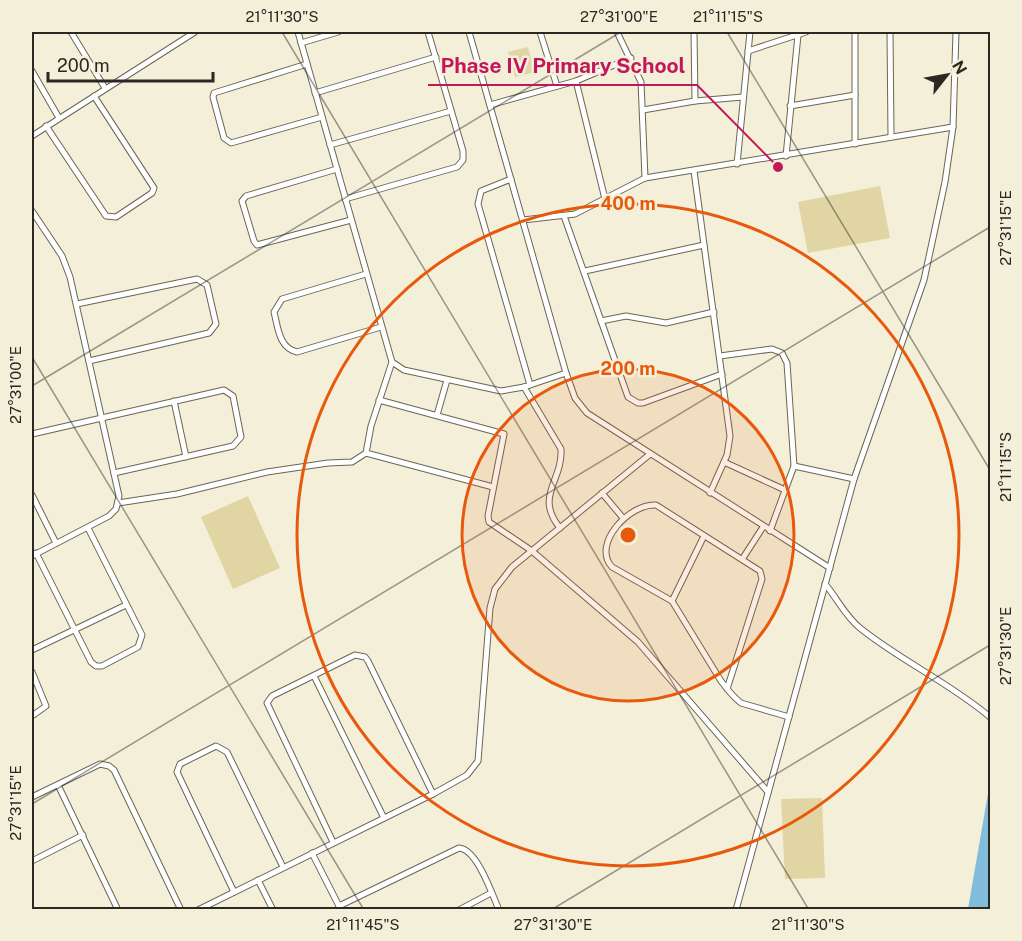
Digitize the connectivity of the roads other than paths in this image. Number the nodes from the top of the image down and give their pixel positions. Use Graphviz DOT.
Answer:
graph roads {
  1 [pos="71,32"];
  2 [pos="195,32"];
  3 [pos="298,32"];
  4 [pos="338,32"];
  5 [pos="429,32"];
  6 [pos="469,32"];
  7 [pos="540,32"];
  8 [pos="617,32"];
  9 [pos="694,32"];
  10 [pos="750,32"];
  11 [pos="806,32"];
  12 [pos="855,32"];
  13 [pos="890,32"];
  14 [pos="956,32"];
  15 [pos="798,35"];
  16 [pos="301,43"];
  17 [pos="748,51"];
  18 [pos="436,57"];
  19 [pos="631,58"];
  20 [pos="307,64"];
  21 [pos="32,71"];
  22 [pos="576,81"];
  23 [pos="557,86"];
  24 [pos="105,88"];
  25 [pos="315,93"];
  26 [pos="855,95"];
  27 [pos="94,96"];
  28 [pos="743,97"];
  29 [pos="695,101"];
  30 [pos="490,105"];
  31 [pos="790,106"];
  32 [pos="643,110"];
  33 [pos="451,111"];
  34 [pos="322,117"];
  35 [pos="59,118"];
  36 [pos="46,126"];
  37 [pos="953,127"];
  38 [pos="32,136"];
  39 [pos="891,136"];
  40 [pos="855,144"];
  41 [pos="330,145"];
  42 [pos="786,156"];
  43 [pos="737,164"];
  44 [pos="337,169"];
  45 [pos="694,171"];
  46 [pos="645,178"];
  47 [pos="511,179"];
  48 [pos="345,199"];
  49 [pos="605,199"];
  50 [pos="32,210"];
  51 [pos="564,216"];
  52 [pos="351,220"];
  53 [pos="523,220"];
  54 [pos="704,245"];
  55 [pos="585,271"];
  56 [pos="366,274"];
  57 [pos="76,304"];
  58 [pos="714,312"];
  59 [pos="601,321"];
  60 [pos="381,327"];
  61 [pos="720,357"];
  62 [pos="89,361"];
  63 [pos="392,362"];
  64 [pos="566,373"];
  65 [pos="722,374"];
  66 [pos="447,381"];
  67 [pos="527,386"];
  68 [pos="379,400"];
  69 [pos="174,401"];
  70 [pos="437,415"];
  71 [pos="103,417"];
  72 [pos="32,434"];
  73 [pos="366,453"];
  74 [pos="649,455"];
  75 [pos="186,457"];
  76 [pos="724,462"];
  77 [pos="794,466"];
  78 [pos="114,473"];
  79 [pos="854,479"];
  80 [pos="494,488"];
  81 [pos="785,490"];
  82 [pos="602,493"];
  83 [pos="710,493"];
  84 [pos="32,495"];
  85 [pos="118,503"];
  86 [pos="623,518"];
  87 [pos="763,526"];
  88 [pos="88,528"];
  89 [pos="561,528"];
  90 [pos="770,531"];
  91 [pos="704,536"];
  92 [pos="56,543"];
  93 [pos="532,551"];
  94 [pos="34,555"];
  95 [pos="743,558"];
  96 [pos="830,568"];
  97 [pos="825,584"];
  98 [pos="672,601"];
  99 [pos="126,605"];
  100 [pos="75,630"];
  101 [pos="32,650"];
  102 [pos="32,672"];
  103 [pos="314,676"];
  104 [pos="727,689"];
  105 [pos="32,716"];
  106 [pos="789,717"];
  107 [pos="990,717"];
  108 [pos="58,785"];
  109 [pos="768,792"];
  110 [pos="433,794"];
  111 [pos="32,797"];
  112 [pos="384,818"];
  113 [pos="83,835"];
  114 [pos="333,843"];
  115 [pos="312,853"];
  116 [pos="32,861"];
  117 [pos="283,867"];
  118 [pos="258,880"];
  119 [pos="234,892"];
  120 [pos="491,893"];
  121 [pos="210,907"];
  122 [pos="340,908"];
  123 [pos="118,909"];
  124 [pos="181,909"];
  125 [pos="198,909"];
  126 [pos="273,909"];
  127 [pos="459,909"];
  128 [pos="499,909"];
  129 [pos="736,909"];
  1 -- 24 [label="street"];
  2 -- 24 [label="street"];
  3 -- 16 [label="street"];
  4 -- 16 [label="street"];
  5 -- 18 [label="street"];
  6 -- 30 [label="street"];
  7 -- 23 [label="street"];
  8 -- 19 [label="street"];
  9 -- 29 [label="street"];
  10 -- 17 [label="street"];
  11 -- 15 [label="street"];
  12 -- 26 [label="street"];
  13 -- 39 [label="street"];
  14 -- 37 [label="street"];
  15 -- 17 [label="street"];
  15 -- 31 [label="street"];
  16 -- 20 [label="street"];
  17 -- 28 [label="street"];
  18 -- 25 [label="street"];
  18 -- 33 [label="street"];
  19 -- 22 [label="street"];
  19 -- 32 [label="street"];
  20 -- 25 [label="street"];
  20 -- 34 [label="street"];
  21 -- 35 [label="street"];
  22 -- 23 [label="street"];
  22 -- 49 [label="street"];
  23 -- 30 [label="street"];
  24 -- 27 [label="street"];
  25 -- 34 [label="street"];
  26 -- 31 [label="street"];
  26 -- 40 [label="street"];
  27 -- 35 [label="street"];
  27 -- 36 [label="street"];
  28 -- 29 [label="street"];
  28 -- 43 [label="street"];
  29 -- 32 [label="street"];
  30 -- 47 [label="street"];
  31 -- 42 [label="street"];
  32 -- 46 [label="street"];
  33 -- 41 [label="street"];
  33 -- 48 [label="street"];
  34 -- 41 [label="street"];
  35 -- 36 [label="street"];
  36 -- 38 [label="street"];
  37 -- 39 [label="street"];
  37 -- 79 [label="street"];
  39 -- 40 [label="street"];
  40 -- 42 [label="street"];
  41 -- 44 [label="street"];
  42 -- 43 [label="street"];
  43 -- 45 [label="street"];
  44 -- 48 [label="street"];
  44 -- 52 [label="street"];
  45 -- 46 [label="street"];
  45 -- 54 [label="street"];
  46 -- 49 [label="street"];
  47 -- 53 [label="street"];
  47 -- 67 [label="street"];
  48 -- 52 [label="street"];
  49 -- 51 [label="street"];
  50 -- 57 [label="street"];
  51 -- 53 [label="street"];
  51 -- 55 [label="street"];
  52 -- 56 [label="street"];
  53 -- 64 [label="street"];
  54 -- 55 [label="street"];
  54 -- 58 [label="street"];
  55 -- 59 [label="street"];
  56 -- 60 [label="street"];
  56 -- 60 [label="street"];
  57 -- 62 [label="street"];
  57 -- 62 [label="street"];
  58 -- 59 [label="street"];
  58 -- 61 [label="street"];
  59 -- 65 [label="street"];
  60 -- 63 [label="street"];
  61 -- 65 [label="street"];
  61 -- 77 [label="street"];
  62 -- 71 [label="street"];
  63 -- 66 [label="street"];
  63 -- 68 [label="street"];
  64 -- 67 [label="street"];
  64 -- 74 [label="street"];
  65 -- 76 [label="street"];
  66 -- 67 [label="street"];
  66 -- 70 [label="street"];
  67 -- 89 [label="street"];
  68 -- 70 [label="street"];
  68 -- 73 [label="street"];
  69 -- 71 [label="street"];
  69 -- 75 [label="street"];
  69 -- 75 [label="street"];
  70 -- 80 [label="street"];
  71 -- 72 [label="street"];
  71 -- 78 [label="street"];
  73 -- 80 [label="street"];
  73 -- 85 [label="street"];
  74 -- 82 [label="street"];
  74 -- 83 [label="street"];
  75 -- 78 [label="street"];
  76 -- 81 [label="street"];
  76 -- 83 [label="street"];
  77 -- 79 [label="street"];
  77 -- 81 [label="street"];
  78 -- 85 [label="street"];
  79 -- 96 [label="street"];
  80 -- 93 [label="street"];
  81 -- 90 [label="street"];
  82 -- 86 [label="street"];
  82 -- 89 [label="street"];
  83 -- 87 [label="street"];
  84 -- 92 [label="street"];
  85 -- 88 [label="street"];
  86 -- 91 [label="street"];
  86 -- 98 [label="street"];
  87 -- 90 [label="street"];
  87 -- 95 [label="street"];
  88 -- 92 [label="street"];
  88 -- 99 [label="street"];
  89 -- 93 [label="street"];
  90 -- 96 [label="street"];
  91 -- 95 [label="street"];
  91 -- 98 [label="street"];
  92 -- 94 [label="street"];
  93 -- 109 [label="street"];
  93 -- 110 [label="street"];
  94 -- 100 [label="street"];
  95 -- 104 [label="street"];
  96 -- 97 [label="street"];
  97 -- 106 [label="street"];
  97 -- 107 [label="street"];
  98 -- 104 [label="street"];
  99 -- 100 [label="street"];
  99 -- 100 [label="street"];
  100 -- 101 [label="street"];
  102 -- 105 [label="street"];
  103 -- 110 [label="street"];
  103 -- 112 [label="street"];
  103 -- 114 [label="street"];
  104 -- 106 [label="street"];
  106 -- 109 [label="street"];
  108 -- 111 [label="street"];
  108 -- 113 [label="street"];
  108 -- 124 [label="street"];
  109 -- 129 [label="street"];
  110 -- 112 [label="street"];
  112 -- 114 [label="street"];
  113 -- 116 [label="street"];
  113 -- 123 [label="street"];
  114 -- 115 [label="street"];
  115 -- 117 [label="street"];
  115 -- 122 [label="street"];
  117 -- 118 [label="street"];
  117 -- 119 [label="street"];
  118 -- 119 [label="street"];
  118 -- 126 [label="street"];
  119 -- 121 [label="street"];
  120 -- 122 [label="street"];
  120 -- 127 [label="street"];
  120 -- 128 [label="street"];
  121 -- 125 [label="street"];
}
